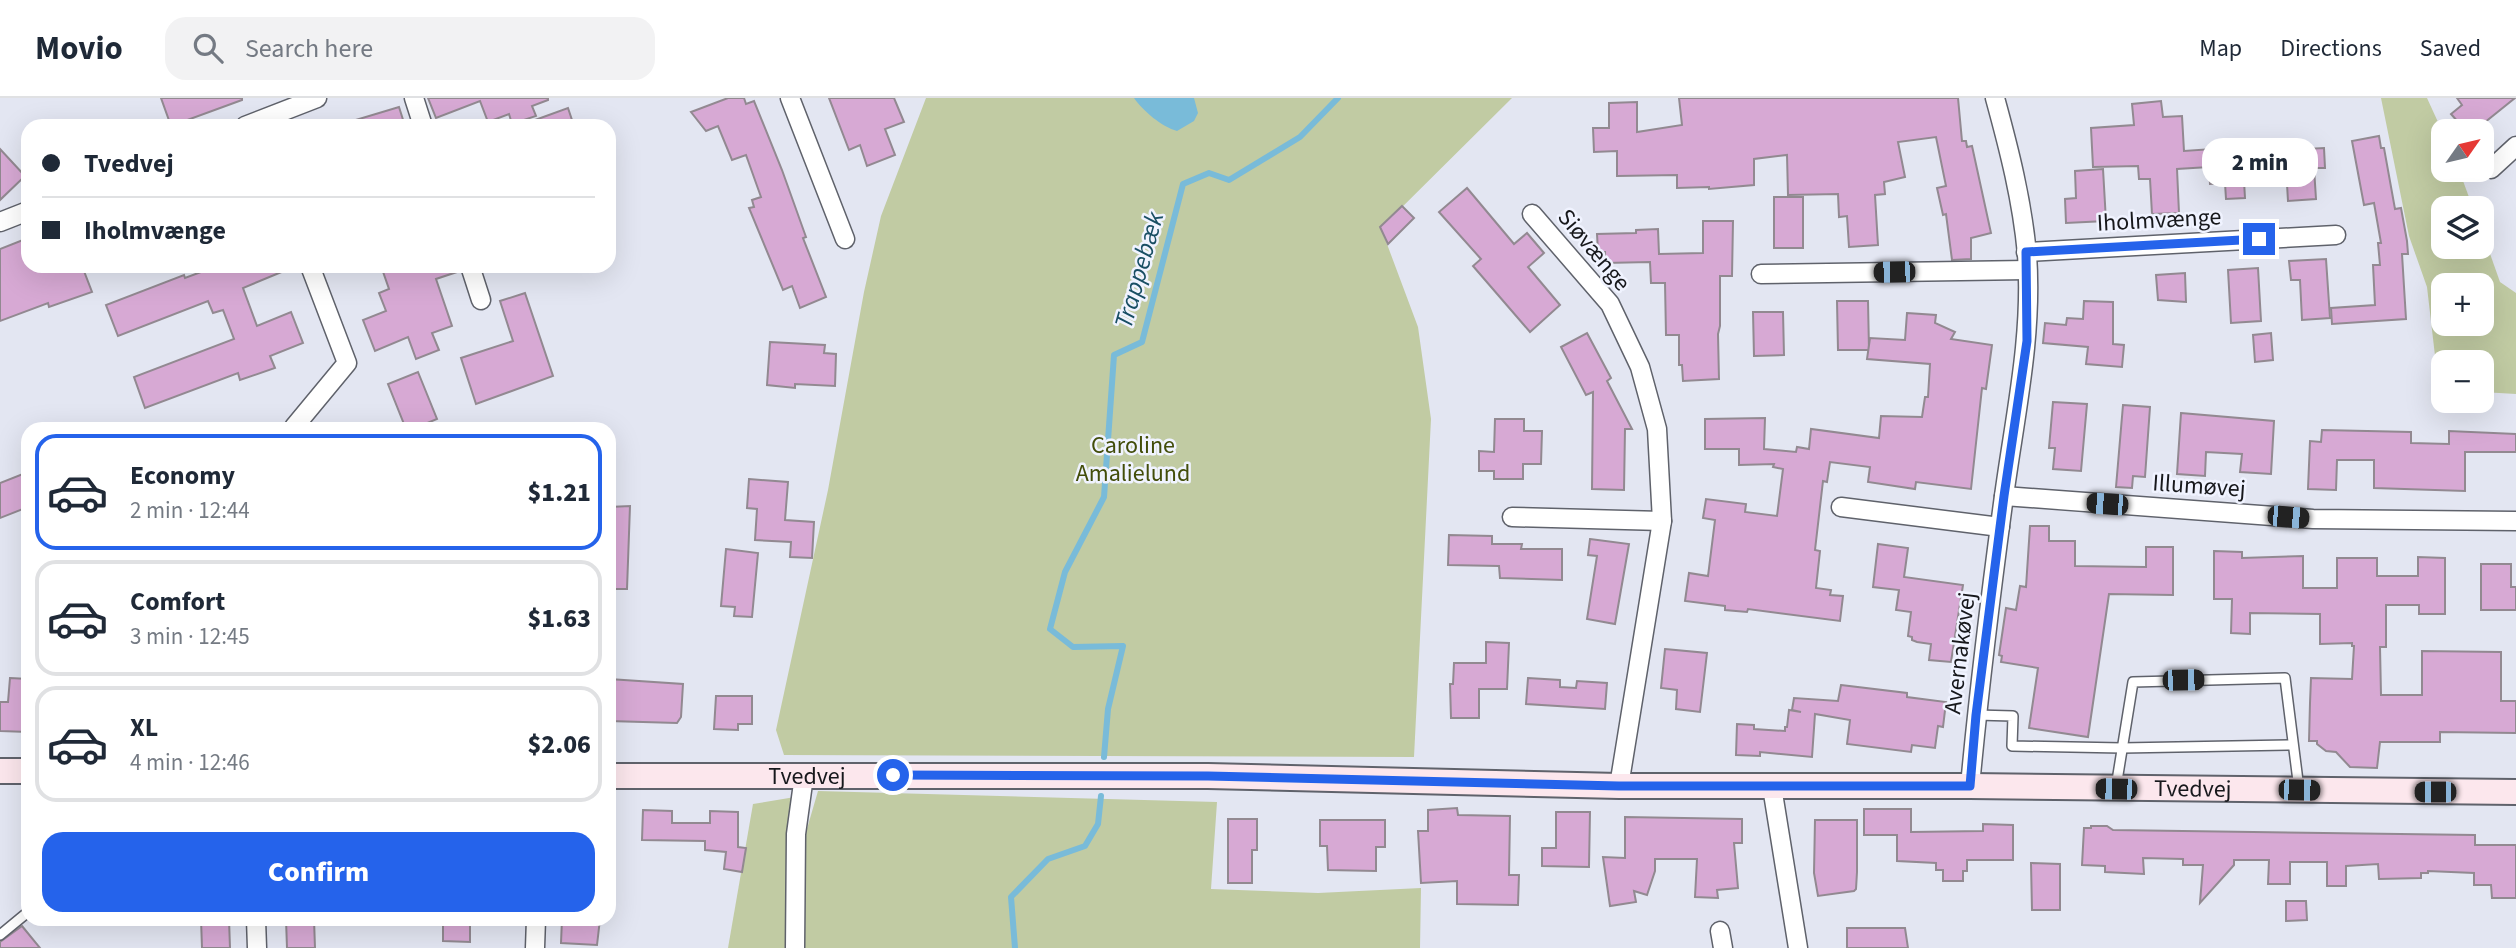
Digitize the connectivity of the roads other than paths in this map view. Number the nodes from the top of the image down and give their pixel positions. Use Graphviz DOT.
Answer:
graph roads {
  1 [pos="317,98"];
  2 [pos="414,98"];
  3 [pos="790,98"];
  4 [pos="1995,98"];
  5 [pos="266,119"];
  6 [pos="421,119"];
  7 [pos="2516,146"];
  8 [pos="2494,166"];
  9 [pos="21,214"];
  10 [pos="1532,214"];
  11 [pos="0,222"];
  12 [pos="2336,235"];
  13 [pos="845,239"];
  14 [pos="2027,261"];
  15 [pos="313,273"];
  16 [pos="472,273"];
  17 [pos="1761,274"];
  18 [pos="481,300"];
  19 [pos="298,422"];
  20 [pos="2004,496"];
  21 [pos="1841,507"];
  22 [pos="1511,517"];
  23 [pos="1662,521"];
  24 [pos="2516,521"];
  25 [pos="2000,527"];
  26 [pos="1976,715"];
  27 [pos="2292,745"];
  28 [pos="2122,748"];
  29 [pos="0,771"];
  30 [pos="21,771"];
  31 [pos="616,776"];
  32 [pos="804,776"];
  33 [pos="1619,786"];
  34 [pos="1970,786"];
  35 [pos="1772,787"];
  36 [pos="2116,789"];
  37 [pos="2299,790"];
  38 [pos="2516,792"];
  39 [pos="21,918"];
  40 [pos="256,926"];
  41 [pos="536,926"];
  42 [pos="0,935"];
  43 [pos="257,948"];
  44 [pos="536,948"];
  45 [pos="795,948"];
  46 [pos="1798,948"];
  1 -- 5 [label="street"];
  2 -- 6 [label="street"];
  3 -- 13 [label="street"];
  4 -- 14 [label="street, Avernakøvej"];
  7 -- 8 [label="street"];
  9 -- 11 [label="street"];
  10 -- 23 [label="street, Siøvænge"];
  12 -- 14 [label="street, Iholmvænge"];
  14 -- 17 [label="street"];
  14 -- 20 [label="street, Avernakøvej"];
  15 -- 19 [label="street"];
  16 -- 18 [label="street"];
  20 -- 24 [label="street, Illumøvej"];
  20 -- 25 [label="street, Avernakøvej"];
  21 -- 25 [label="street"];
  22 -- 23 [label="street"];
  23 -- 33 [label="street, Siøvænge"];
  25 -- 26 [label="street, Avernakøvej"];
  26 -- 28 [label="lane"];
  26 -- 34 [label="street, Avernakøvej"];
  27 -- 28 [label="lane"];
  27 -- 28 [label="lane"];
  27 -- 37 [label="lane"];
  28 -- 36 [label="lane"];
  29 -- 30 [label="street"];
  31 -- 32 [label="street, Tvedvej"];
  32 -- 33 [label="street, Tvedvej"];
  32 -- 45 [label="street"];
  33 -- 35 [label="street, Tvedvej"];
  34 -- 35 [label="street, Tvedvej"];
  34 -- 36 [label="street, Tvedvej"];
  35 -- 46 [label="street"];
  36 -- 37 [label="street, Tvedvej"];
  37 -- 38 [label="street, Tvedvej"];
  39 -- 42 [label="lane"];
  40 -- 43 [label="street"];
  41 -- 44 [label="street"];
}
